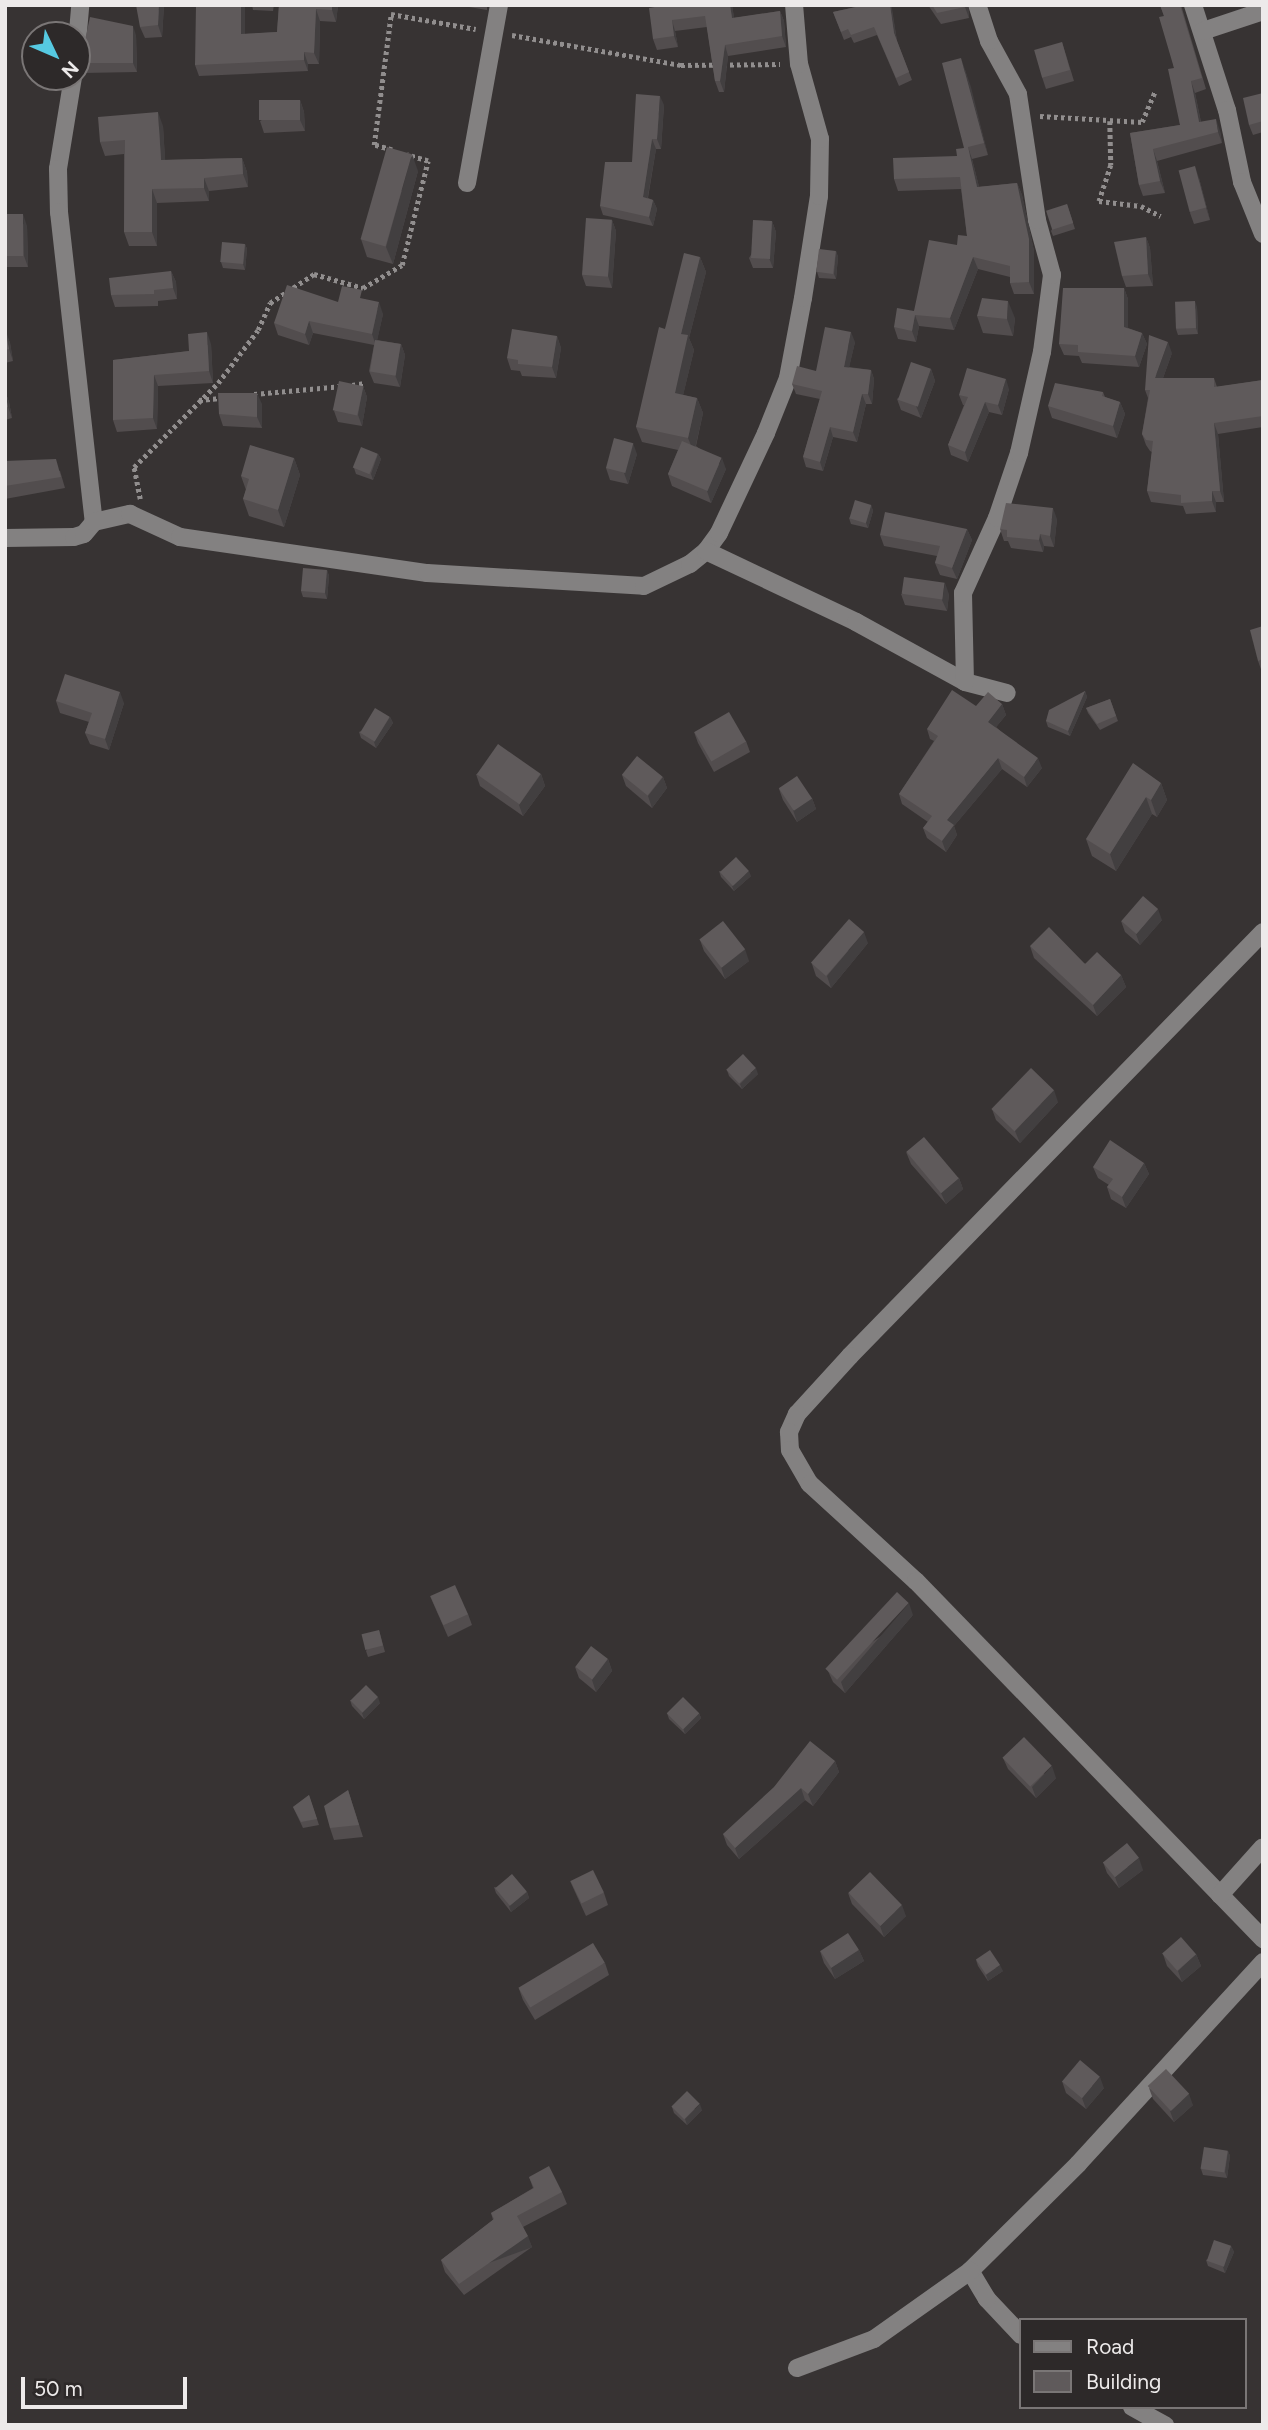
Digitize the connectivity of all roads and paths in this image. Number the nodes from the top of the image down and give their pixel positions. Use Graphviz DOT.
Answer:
graph roads {
  1 [pos="499,5"];
  2 [pos="793,5"];
  3 [pos="977,5"];
  4 [pos="1193,5"];
  5 [pos="1263,11"];
  6 [pos="1203,31"];
  7 [pos="494,32"];
  8 [pos="799,64"];
  9 [pos="71,91"];
  10 [pos="1155,91"];
  11 [pos="1022,117"];
  12 [pos="1110,121"];
  13 [pos="467,183"];
  14 [pos="1161,216"];
  15 [pos="1263,234"];
  16 [pos="365,383"];
  17 [pos="251,395"];
  18 [pos="224,397"];
  19 [pos="196,400"];
  20 [pos="143,517"];
  21 [pos="94,522"];
  22 [pos="5,538"];
  23 [pos="706,551"];
  24 [pos="965,682"];
  25 [pos="1007,693"];
  26 [pos="1263,932"];
  27 [pos="1263,1847"];
  28 [pos="1220,1895"];
  29 [pos="1263,1939"];
  30 [pos="1263,1962"];
  31 [pos="970,2271"];
  32 [pos="1020,2334"];
  33 [pos="797,2368"];
  34 [pos="1136,2409"];
  35 [pos="1165,2425"];
  1 -- 7 [label="street"];
  2 -- 8 [label="street"];
  3 -- 11 [label="street"];
  4 -- 6 [label="street"];
  5 -- 6 [label="street"];
  6 -- 15 [label="street"];
  7 -- 8 [label="path"];
  7 -- 13 [label="street"];
  7 -- 19 [label="path"];
  8 -- 23 [label="street"];
  9 -- 21 [label="street"];
  10 -- 12 [label="path"];
  11 -- 12 [label="path"];
  11 -- 24 [label="street"];
  12 -- 14 [label="path"];
  16 -- 17 [label="path"];
  18 -- 19 [label="path"];
  19 -- 20 [label="path"];
  20 -- 21 [label="street"];
  20 -- 23 [label="street"];
  21 -- 22 [label="street"];
  23 -- 24 [label="street"];
  24 -- 25 [label="street"];
  26 -- 28 [label="street"];
  27 -- 28 [label="street"];
  28 -- 29 [label="street"];
  30 -- 31 [label="street"];
  31 -- 32 [label="street"];
  31 -- 33 [label="street"];
  34 -- 35 [label="street"];
}
